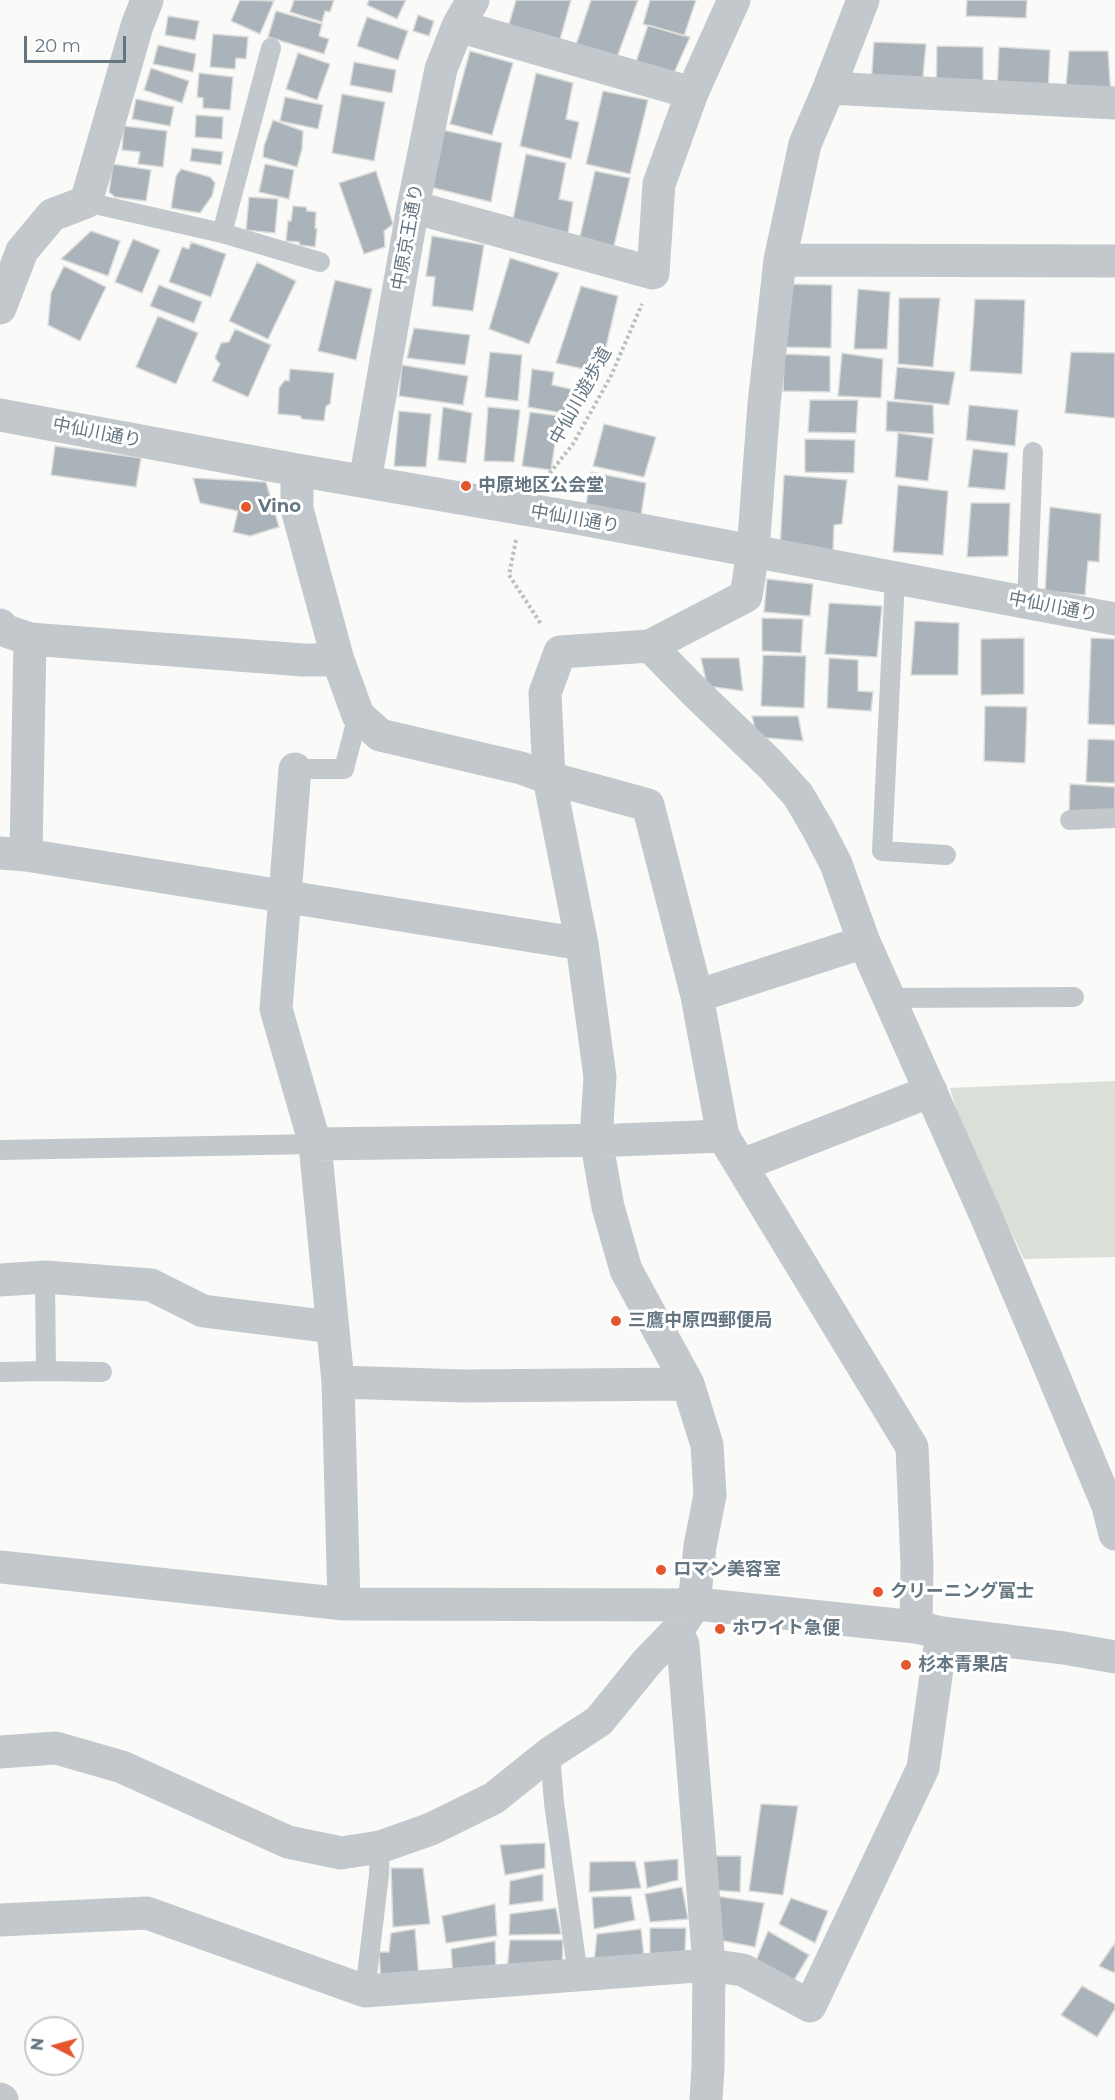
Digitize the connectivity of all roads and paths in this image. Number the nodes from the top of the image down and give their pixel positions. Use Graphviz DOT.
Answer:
graph roads {
  1 [pos="147,0"];
  2 [pos="734,0"];
  3 [pos="863,0"];
  4 [pos="465,13"];
  5 [pos="271,48"];
  6 [pos="829,88"];
  7 [pos="692,93"];
  8 [pos="1115,103"];
  9 [pos="86,202"];
  10 [pos="413,207"];
  11 [pos="222,232"];
  12 [pos="780,260"];
  13 [pos="320,261"];
  14 [pos="1115,261"];
  15 [pos="653,273"];
  16 [pos="0,308"];
  17 [pos="0,415"];
  18 [pos="1033,452"];
  19 [pos="297,470"];
  20 [pos="365,481"];
  21 [pos="522,510"];
  22 [pos="753,550"];
  23 [pos="895,578"];
  24 [pos="1027,602"];
  25 [pos="1115,619"];
  26 [pos="0,625"];
  27 [pos="30,639"];
  28 [pos="650,646"];
  29 [pos="560,652"];
  30 [pos="338,660"];
  31 [pos="358,715"];
  32 [pos="296,769"];
  33 [pos="549,778"];
  34 [pos="1115,818"];
  35 [pos="1070,820"];
  36 [pos="13,854"];
  37 [pos="946,855"];
  38 [pos="286,896"];
  39 [pos="864,942"];
  40 [pos="582,944"];
  41 [pos="697,996"];
  42 [pos="1074,997"];
  43 [pos="889,998"];
  44 [pos="931,1091"];
  45 [pos="723,1136"];
  46 [pos="596,1139"];
  47 [pos="315,1144"];
  48 [pos="0,1150"];
  49 [pos="742,1165"];
  50 [pos="45,1277"];
  51 [pos="0,1280"];
  52 [pos="332,1327"];
  53 [pos="46,1371"];
  54 [pos="0,1372"];
  55 [pos="102,1372"];
  56 [pos="338,1382"];
  57 [pos="688,1384"];
  58 [pos="1115,1534"];
  59 [pos="0,1567"];
  60 [pos="344,1604"];
  61 [pos="686,1618"];
  62 [pos="929,1630"];
  63 [pos="1115,1657"];
  64 [pos="0,1752"];
  65 [pos="550,1753"];
  66 [pos="380,1848"];
  67 [pos="0,1920"];
  68 [pos="710,1965"];
  69 [pos="578,1975"];
  70 [pos="365,1991"];
  71 [pos="706,2100"];
  1 -- 9 [label="street"];
  2 -- 7 [label="street"];
  3 -- 6 [label="street"];
  4 -- 7 [label="street"];
  4 -- 10 [label="street, 中原京王通り"];
  5 -- 11 [label="lane"];
  6 -- 8 [label="street"];
  6 -- 12 [label="street"];
  7 -- 15 [label="street"];
  9 -- 11 [label="lane"];
  9 -- 16 [label="street"];
  10 -- 15 [label="street"];
  10 -- 20 [label="street, 中原京王通り"];
  11 -- 13 [label="lane"];
  12 -- 14 [label="street"];
  12 -- 22 [label="street"];
  15 -- 21 [label="path, 中仙川遊歩道"];
  17 -- 19 [label="street, 中仙川通り"];
  18 -- 24 [label="lane"];
  19 -- 20 [label="street, 中仙川通り"];
  19 -- 30 [label="street"];
  20 -- 21 [label="street, 中仙川通り"];
  21 -- 22 [label="street, 中仙川通り"];
  21 -- 29 [label="path, 中仙川遊歩道"];
  22 -- 23 [label="street, 中仙川通り"];
  22 -- 28 [label="street"];
  23 -- 24 [label="street, 中仙川通り"];
  23 -- 37 [label="lane"];
  24 -- 25 [label="street, 中仙川通り"];
  26 -- 27 [label="street"];
  27 -- 30 [label="street"];
  27 -- 36 [label="street"];
  28 -- 29 [label="street"];
  28 -- 39 [label="street"];
  29 -- 33 [label="street"];
  30 -- 31 [label="street"];
  31 -- 32 [label="lane"];
  31 -- 33 [label="street"];
  32 -- 38 [label="street"];
  33 -- 40 [label="street"];
  33 -- 41 [label="street"];
  34 -- 35 [label="lane"];
  36 -- 38 [label="street"];
  38 -- 40 [label="street"];
  38 -- 47 [label="street"];
  39 -- 41 [label="street"];
  39 -- 43 [label="street"];
  40 -- 46 [label="street"];
  41 -- 45 [label="street"];
  42 -- 43 [label="lane"];
  43 -- 44 [label="street"];
  44 -- 49 [label="street"];
  44 -- 58 [label="street"];
  45 -- 46 [label="street"];
  45 -- 49 [label="street"];
  46 -- 47 [label="street"];
  46 -- 57 [label="street"];
  47 -- 48 [label="lane"];
  47 -- 52 [label="street"];
  49 -- 62 [label="street"];
  50 -- 51 [label="street"];
  50 -- 52 [label="street"];
  50 -- 53 [label="lane"];
  52 -- 56 [label="street"];
  53 -- 54 [label="lane"];
  53 -- 55 [label="lane"];
  56 -- 57 [label="street"];
  56 -- 60 [label="street"];
  57 -- 61 [label="street"];
  59 -- 60 [label="street"];
  60 -- 61 [label="street"];
  61 -- 62 [label="street"];
  61 -- 65 [label="street"];
  61 -- 68 [label="street"];
  62 -- 63 [label="street"];
  62 -- 68 [label="street"];
  64 -- 66 [label="street"];
  65 -- 66 [label="street"];
  65 -- 69 [label="lane"];
  66 -- 70 [label="lane"];
  67 -- 70 [label="street"];
  68 -- 69 [label="street"];
  68 -- 71 [label="street"];
  69 -- 70 [label="street"];
}
